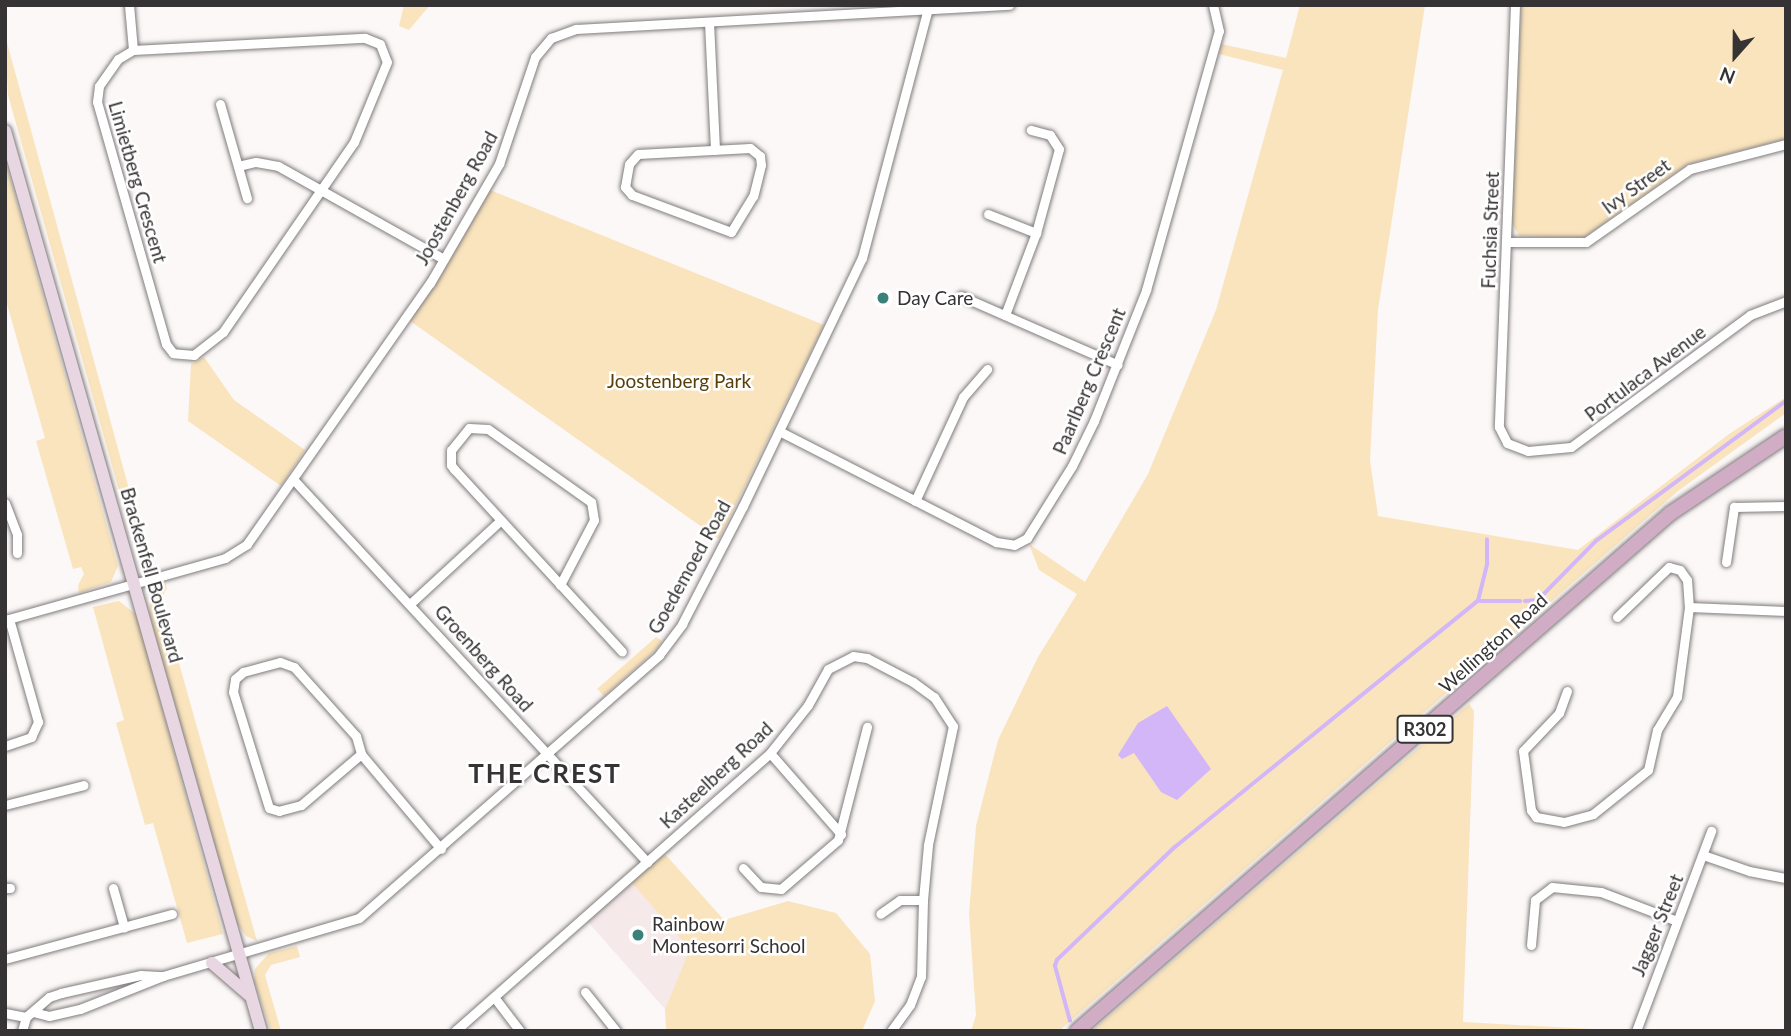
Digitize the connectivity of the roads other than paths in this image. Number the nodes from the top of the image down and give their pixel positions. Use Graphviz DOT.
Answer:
graph roads {
  1 [pos="130,5"];
  2 [pos="1009,5"];
  3 [pos="1213,5"];
  4 [pos="1515,5"];
  5 [pos="929,8"];
  6 [pos="709,22"];
  7 [pos="133,50"];
  8 [pos="220,104"];
  9 [pos="1031,130"];
  10 [pos="5,131"];
  11 [pos="1786,144"];
  12 [pos="715,149"];
  13 [pos="238,166"];
  14 [pos="319,192"];
  15 [pos="247,198"];
  16 [pos="988,214"];
  17 [pos="1036,233"];
  18 [pos="1507,242"];
  19 [pos="444,259"];
  20 [pos="961,296"];
  21 [pos="1786,301"];
  22 [pos="1005,315"];
  23 [pos="1118,365"];
  24 [pos="987,369"];
  25 [pos="781,432"];
  26 [pos="1786,436"];
  27 [pos="1517,449"];
  28 [pos="293,479"];
  29 [pos="915,501"];
  30 [pos="5,503"];
  31 [pos="1786,506"];
  32 [pos="501,520"];
  33 [pos="17,554"];
  34 [pos="1726,562"];
  35 [pos="134,583"];
  36 [pos="561,585"];
  37 [pos="411,603"];
  38 [pos="1689,607"];
  39 [pos="1786,611"];
  40 [pos="1617,617"];
  41 [pos="7,619"];
  42 [pos="622,652"];
  43 [pos="1567,691"];
  44 [pos="867,727"];
  45 [pos="5,746"];
  46 [pos="770,753"];
  47 [pos="361,754"];
  48 [pos="548,754"];
  49 [pos="84,785"];
  50 [pos="5,805"];
  51 [pos="1711,831"];
  52 [pos="841,834"];
  53 [pos="441,849"];
  54 [pos="1703,855"];
  55 [pos="647,862"];
  56 [pos="743,868"];
  57 [pos="1786,878"];
  58 [pos="113,888"];
  59 [pos="923,900"];
  60 [pos="172,914"];
  61 [pos="880,914"];
  62 [pos="1677,921"];
  63 [pos="124,927"];
  64 [pos="1531,945"];
  65 [pos="239,955"];
  66 [pos="5,959"];
  67 [pos="212,963"];
  68 [pos="163,976"];
  69 [pos="585,992"];
  70 [pos="494,997"];
  71 [pos="251,998"];
  72 [pos="5,1013"];
  73 [pos="30,1015"];
  74 [pos="22,1031"];
  75 [pos="261,1031"];
  76 [pos="455,1031"];
  77 [pos="520,1031"];
  78 [pos="616,1031"];
  79 [pos="891,1031"];
  80 [pos="1077,1031"];
  81 [pos="1636,1031"];
  1 -- 7 [label="street"];
  2 -- 5 [label="street"];
  3 -- 23 [label="street, Paarlberg Crescent"];
  4 -- 18 [label="street, Fuchsia Street"];
  5 -- 6 [label="street, Joostenberg Road"];
  5 -- 25 [label="street, Goedemoed Road"];
  6 -- 12 [label="street"];
  6 -- 19 [label="street, Joostenberg Road"];
  7 -- 14 [label="street, Limietberg Crescent"];
  7 -- 14 [label="street, Limietberg Crescent"];
  8 -- 13 [label="street"];
  9 -- 17 [label="street"];
  10 -- 35 [label="street, Brackenfell Boulevard"];
  11 -- 18 [label="street, Ivy Street"];
  12 -- 12 [label="street"];
  13 -- 14 [label="street"];
  13 -- 15 [label="street"];
  14 -- 19 [label="street"];
  16 -- 17 [label="street"];
  17 -- 22 [label="street"];
  18 -- 27 [label="street, Fuchsia Street"];
  19 -- 28 [label="street, Joostenberg Road"];
  20 -- 22 [label="street"];
  21 -- 27 [label="street, Portulaca Avenue"];
  22 -- 23 [label="street"];
  23 -- 29 [label="street, Paarlberg Crescent"];
  24 -- 29 [label="street"];
  25 -- 29 [label="street, Paarlberg Crescent"];
  25 -- 48 [label="street, Goedemoed Road"];
  26 -- 80 [label="main road, Wellington Road / R302"];
  28 -- 35 [label="street, Joostenberg Road"];
  28 -- 37 [label="street, Groenberg Road"];
  30 -- 33 [label="street"];
  31 -- 34 [label="street"];
  32 -- 36 [label="street"];
  32 -- 36 [label="street"];
  32 -- 37 [label="street"];
  35 -- 41 [label="street, Joostenberg Road"];
  35 -- 65 [label="street, Brackenfell Boulevard"];
  36 -- 42 [label="street"];
  37 -- 48 [label="street, Groenberg Road"];
  38 -- 39 [label="street"];
  38 -- 40 [label="street"];
  38 -- 43 [label="street"];
  41 -- 45 [label="street"];
  44 -- 52 [label="street"];
  46 -- 52 [label="street"];
  46 -- 55 [label="street, Kasteelberg Road"];
  46 -- 59 [label="street, Kasteelberg Road"];
  47 -- 47 [label="street"];
  47 -- 53 [label="street"];
  48 -- 53 [label="street, Goedemoed Road"];
  48 -- 55 [label="street, Groenberg Road"];
  49 -- 50 [label="street"];
  51 -- 54 [label="street, Jagger Street"];
  52 -- 56 [label="street"];
  53 -- 65 [label="street, Goedemoed Road"];
  54 -- 57 [label="street"];
  54 -- 62 [label="street, Jagger Street"];
  55 -- 70 [label="street, Kasteelberg Road"];
  58 -- 63 [label="street"];
  59 -- 61 [label="street"];
  59 -- 79 [label="street"];
  60 -- 63 [label="street"];
  62 -- 64 [label="street"];
  62 -- 81 [label="street, Jagger Street"];
  63 -- 66 [label="street"];
  65 -- 67 [label="street, Goedemoed Road"];
  65 -- 71 [label="street, Brackenfell Boulevard"];
  67 -- 68 [label="street, Goedemoed Road"];
  67 -- 71 [label="street"];
  68 -- 73 [label="street"];
  68 -- 73 [label="street"];
  69 -- 78 [label="street"];
  70 -- 76 [label="street, Kasteelberg Road"];
  70 -- 77 [label="street"];
  71 -- 75 [label="street, Brackenfell Boulevard"];
  72 -- 73 [label="street"];
  73 -- 74 [label="street"];
}
